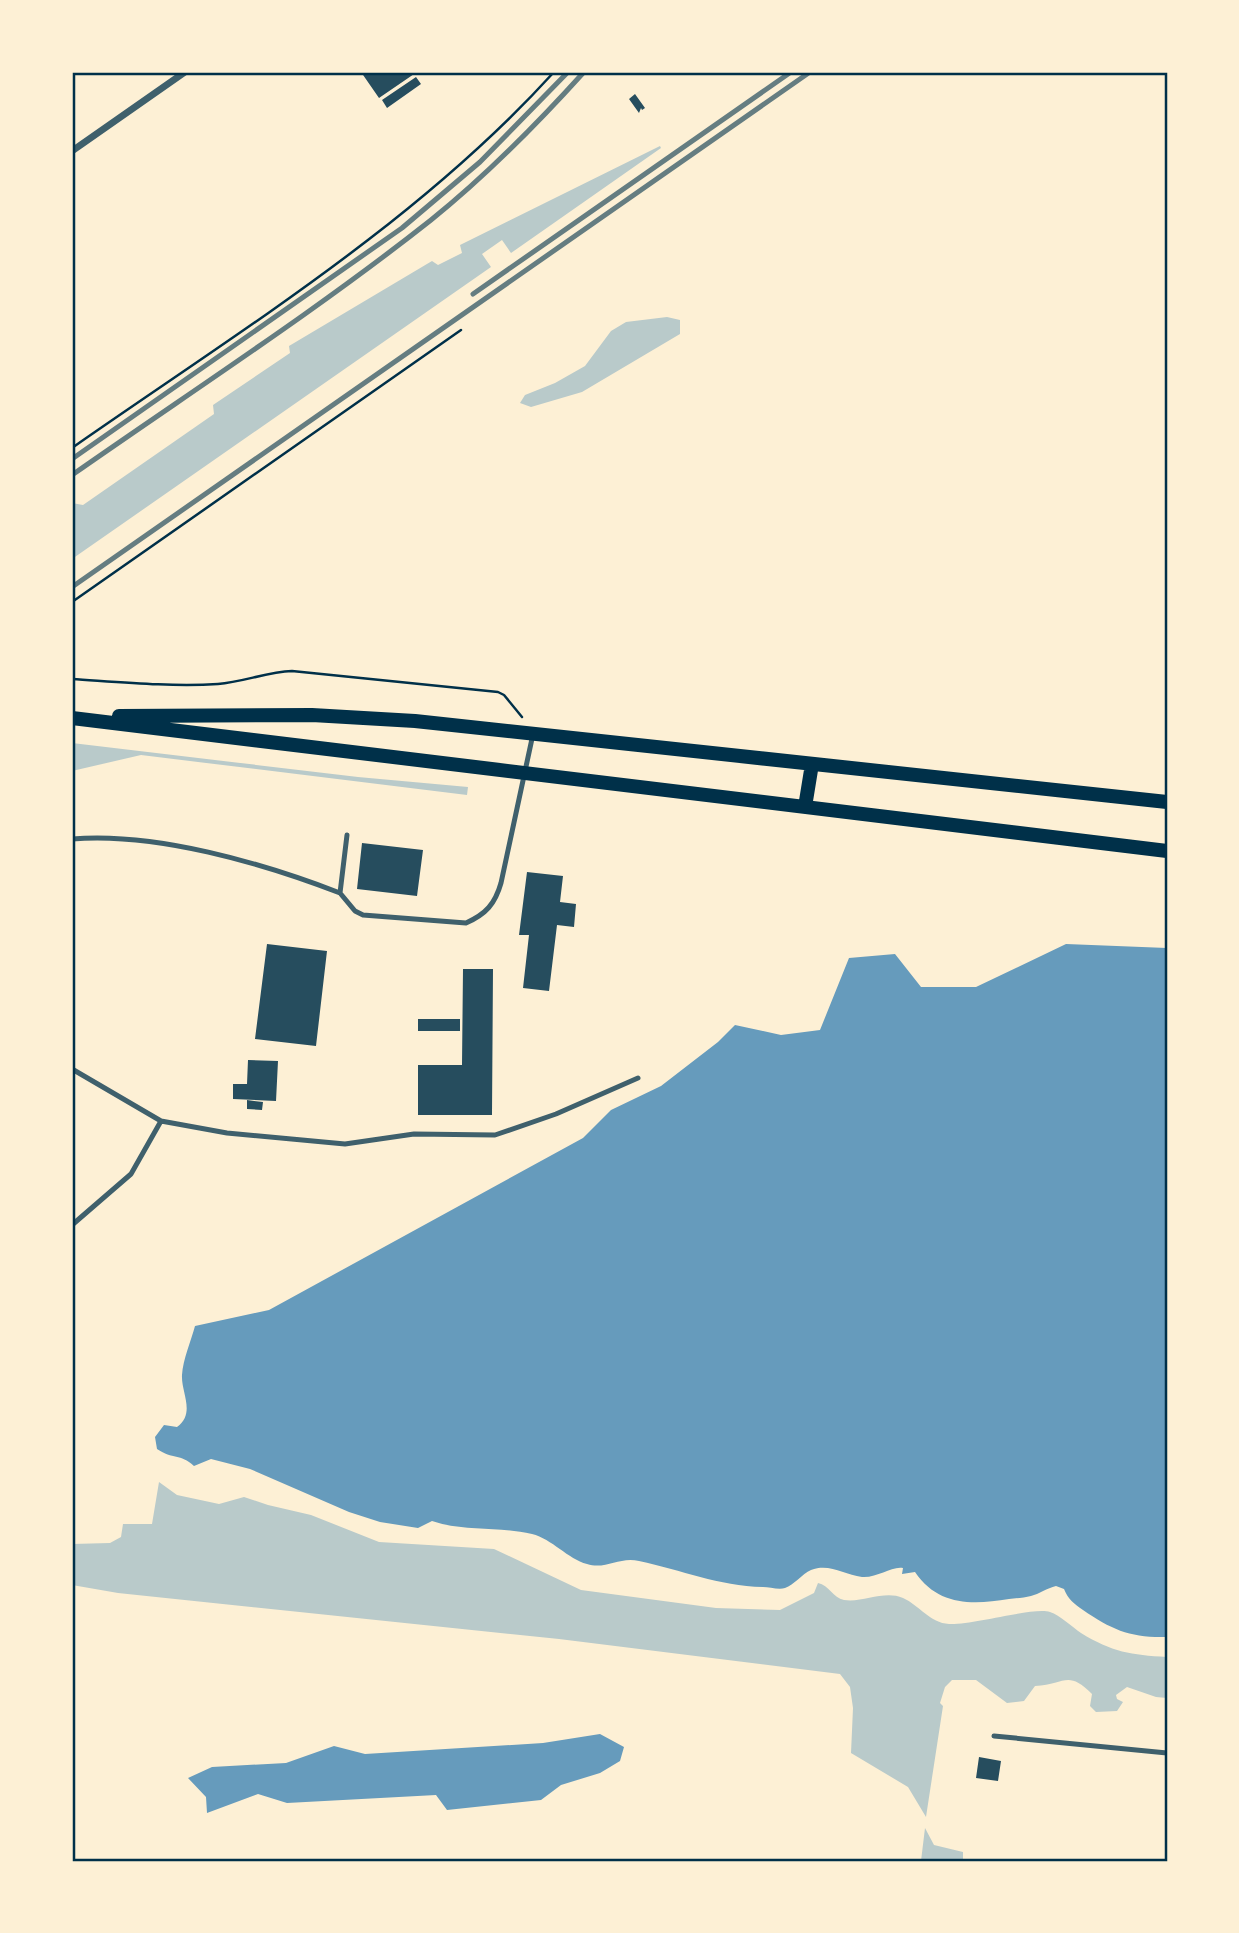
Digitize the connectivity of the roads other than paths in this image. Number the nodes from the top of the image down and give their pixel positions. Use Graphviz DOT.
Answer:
graph roads {
  1 [pos="185,72"];
  2 [pos="72,151"];
  3 [pos="72,717"];
  4 [pos="533,734"];
  5 [pos="812,764"];
  6 [pos="526,773"];
  7 [pos="1167,802"];
  8 [pos="805,807"];
  9 [pos="347,835"];
  10 [pos="72,839"];
  11 [pos="1167,851"];
  12 [pos="340,893"];
  13 [pos="72,1069"];
  14 [pos="638,1077"];
  15 [pos="161,1121"];
  16 [pos="72,1225"];
  17 [pos="994,1736"];
  18 [pos="1167,1753"];
  1 -- 2 [label="street"];
  3 -- 4 [label="main road"];
  3 -- 6 [label="main road"];
  4 -- 5 [label="main road"];
  4 -- 6 [label="lane"];
  5 -- 7 [label="main road"];
  5 -- 8 [label="main road"];
  6 -- 8 [label="main road"];
  6 -- 12 [label="lane"];
  8 -- 11 [label="main road"];
  9 -- 12 [label="lane"];
  10 -- 12 [label="lane"];
  13 -- 15 [label="lane"];
  14 -- 15 [label="lane"];
  15 -- 16 [label="lane"];
  17 -- 18 [label="lane"];
}
